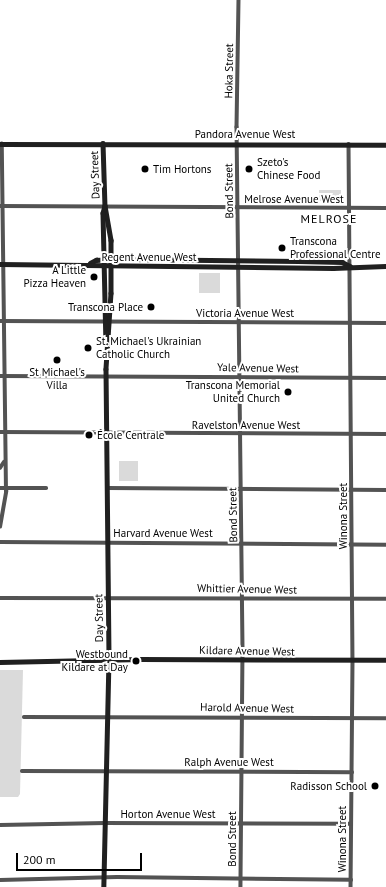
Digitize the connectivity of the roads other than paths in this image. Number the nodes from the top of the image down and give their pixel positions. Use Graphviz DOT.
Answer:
graph roads {
  1 [pos="239,0"];
  2 [pos="103,143"];
  3 [pos="238,143"];
  4 [pos="1,144"];
  5 [pos="348,144"];
  6 [pos="386,144"];
  7 [pos="2,206"];
  8 [pos="105,206"];
  9 [pos="238,208"];
  10 [pos="349,208"];
  11 [pos="386,208"];
  12 [pos="104,260"];
  13 [pos="111,260"];
  14 [pos="239,261"];
  15 [pos="90,263"];
  16 [pos="2,264"];
  17 [pos="104,266"];
  18 [pos="110,266"];
  19 [pos="239,266"];
  20 [pos="350,266"];
  21 [pos="386,266"];
  22 [pos="2,321"];
  23 [pos="104,321"];
  24 [pos="110,321"];
  25 [pos="240,322"];
  26 [pos="350,323"];
  27 [pos="386,323"];
  28 [pos="106,348"];
  29 [pos="106,375"];
  30 [pos="0,376"];
  31 [pos="5,376"];
  32 [pos="240,376"];
  33 [pos="351,378"];
  34 [pos="386,378"];
  35 [pos="106,431"];
  36 [pos="0,432"];
  37 [pos="5,432"];
  38 [pos="241,434"];
  39 [pos="352,434"];
  40 [pos="386,434"];
  41 [pos="5,461"];
  42 [pos="0,468"];
  43 [pos="0,488"];
  44 [pos="6,488"];
  45 [pos="46,488"];
  46 [pos="107,488"];
  47 [pos="241,488"];
  48 [pos="352,489"];
  49 [pos="386,490"];
  50 [pos="0,527"];
  51 [pos="0,542"];
  52 [pos="107,542"];
  53 [pos="242,543"];
  54 [pos="352,544"];
  55 [pos="386,545"];
  56 [pos="108,597"];
  57 [pos="0,598"];
  58 [pos="243,598"];
  59 [pos="352,599"];
  60 [pos="386,599"];
  61 [pos="109,659"];
  62 [pos="243,660"];
  63 [pos="386,660"];
  64 [pos="353,661"];
  65 [pos="0,662"];
  66 [pos="108,715"];
  67 [pos="24,717"];
  68 [pos="242,717"];
  69 [pos="353,718"];
  70 [pos="386,718"];
  71 [pos="106,770"];
  72 [pos="242,770"];
  73 [pos="22,771"];
  74 [pos="352,772"];
  75 [pos="105,823"];
  76 [pos="241,824"];
  77 [pos="351,824"];
  78 [pos="0,825"];
  79 [pos="105,877"];
  80 [pos="241,878"];
  81 [pos="0,880"];
  82 [pos="351,880"];
  83 [pos="104,887"];
  84 [pos="241,887"];
  85 [pos="351,887"];
  1 -- 3 [label="street, Hoka Street"];
  2 -- 3 [label="street, Pandora Avenue West"];
  2 -- 4 [label="street, Pandora Avenue West"];
  2 -- 8 [label="street, Day Street"];
  3 -- 5 [label="street, Pandora Avenue West"];
  3 -- 9 [label="street, Bond Street"];
  4 -- 7 [label="street"];
  5 -- 6 [label="street, Pandora Avenue West"];
  5 -- 10 [label="street, Winona Street"];
  7 -- 8 [label="street, Melrose Avenue West"];
  7 -- 16 [label="street"];
  8 -- 9 [label="street, Melrose Avenue West"];
  8 -- 12 [label="street, Day Street"];
  8 -- 13 [label="street, Day Street"];
  9 -- 10 [label="street, Melrose Avenue West"];
  9 -- 14 [label="street, Bond Street"];
  10 -- 11 [label="street, Melrose Avenue West"];
  10 -- 20 [label="street, Winona Street"];
  12 -- 13 [label="street, Regent Avenue West"];
  12 -- 15 [label="street, Regent Avenue West"];
  12 -- 17 [label="street, Day Street"];
  13 -- 14 [label="street, Regent Avenue West"];
  13 -- 18 [label="street, Day Street"];
  14 -- 19 [label="street, Bond Street"];
  14 -- 20 [label="street, Regent Avenue West"];
  15 -- 16 [label="street"];
  15 -- 17 [label="street, Regent Avenue West"];
  16 -- 22 [label="street"];
  17 -- 18 [label="street, Regent Avenue West"];
  17 -- 23 [label="street, Day Street"];
  18 -- 19 [label="street, Regent Avenue West"];
  18 -- 24 [label="street, Day Street"];
  19 -- 20 [label="street, Regent Avenue West"];
  19 -- 25 [label="street, Bond Street"];
  20 -- 21 [label="street, Regent Avenue West"];
  20 -- 26 [label="street, Winona Street"];
  22 -- 23 [label="street, Victoria Avenue West"];
  22 -- 31 [label="street"];
  23 -- 24 [label="street, Victoria Avenue West"];
  23 -- 28 [label="street, Day Street"];
  24 -- 25 [label="street, Victoria Avenue West"];
  24 -- 28 [label="street, Day Street"];
  25 -- 26 [label="street, Victoria Avenue West"];
  25 -- 32 [label="street, Bond Street"];
  26 -- 27 [label="street, Victoria Avenue West"];
  26 -- 33 [label="street, Winona Street"];
  28 -- 29 [label="street, Day Street"];
  29 -- 31 [label="street, Yale Avenue West"];
  29 -- 32 [label="street, Yale Avenue West"];
  29 -- 35 [label="street, Day Street"];
  30 -- 31 [label="street, Yale Avenue West"];
  31 -- 37 [label="street"];
  32 -- 33 [label="street, Yale Avenue West"];
  32 -- 38 [label="street, Bond Street"];
  33 -- 34 [label="street, Yale Avenue West"];
  33 -- 39 [label="street, Winona Street"];
  35 -- 37 [label="street, Ravelston Avenue West"];
  35 -- 38 [label="street, Ravelston Avenue West"];
  35 -- 46 [label="street, Day Street"];
  36 -- 37 [label="street, Ravelston Avenue West"];
  37 -- 41 [label="street"];
  38 -- 39 [label="street, Ravelston Avenue West"];
  38 -- 47 [label="street, Bond Street"];
  39 -- 40 [label="street, Ravelston Avenue West"];
  39 -- 48 [label="street, Winona Street"];
  41 -- 42 [label="street"];
  41 -- 44 [label="street"];
  43 -- 44 [label="street"];
  44 -- 45 [label="street"];
  44 -- 50 [label="street"];
  46 -- 47 [label="street"];
  46 -- 52 [label="street, Day Street"];
  47 -- 48 [label="street"];
  47 -- 53 [label="street, Bond Street"];
  48 -- 49 [label="street"];
  48 -- 54 [label="street, Winona Street"];
  51 -- 52 [label="street, Harvard Avenue West"];
  52 -- 53 [label="street, Harvard Avenue West"];
  52 -- 56 [label="street, Day Street"];
  53 -- 54 [label="street, Harvard Avenue West"];
  53 -- 58 [label="street, Bond Street"];
  54 -- 55 [label="street, Harvard Avenue West"];
  54 -- 59 [label="street, Winona Street"];
  56 -- 57 [label="street, Whittier Avenue West"];
  56 -- 58 [label="street, Whittier Avenue West"];
  56 -- 61 [label="street, Day Street"];
  58 -- 59 [label="street, Whittier Avenue West"];
  58 -- 62 [label="street, Bond Street"];
  59 -- 60 [label="street, Whittier Avenue West"];
  59 -- 64 [label="street, Winona Street"];
  61 -- 62 [label="street, Kildare Avenue West"];
  61 -- 65 [label="street, Kildare Avenue West"];
  61 -- 66 [label="street, Day Street"];
  62 -- 64 [label="street, Kildare Avenue West"];
  62 -- 68 [label="street, Bond Street"];
  63 -- 64 [label="street, Kildare Avenue West"];
  64 -- 69 [label="street, Winona Street"];
  66 -- 67 [label="street, Harold Avenue West"];
  66 -- 68 [label="street, Harold Avenue West"];
  66 -- 71 [label="street, Day Street"];
  68 -- 69 [label="street, Harold Avenue West"];
  68 -- 72 [label="street, Bond Street"];
  69 -- 70 [label="street, Harold Avenue West"];
  69 -- 74 [label="street, Winona Street"];
  71 -- 72 [label="street, Ralph Avenue West"];
  71 -- 73 [label="street, Ralph Avenue West"];
  71 -- 75 [label="street, Day Street"];
  72 -- 74 [label="street, Ralph Avenue West"];
  72 -- 76 [label="street, Bond Street"];
  74 -- 77 [label="street, Winona Street"];
  75 -- 76 [label="street, Horton Avenue West"];
  75 -- 78 [label="street, Horton Avenue West"];
  75 -- 79 [label="street, Day Street"];
  76 -- 77 [label="street, Horton Avenue West"];
  76 -- 80 [label="street, Bond Street"];
  77 -- 82 [label="street, Winona Street"];
  79 -- 80 [label="street"];
  79 -- 81 [label="street"];
  79 -- 83 [label="street, Day Street"];
  80 -- 82 [label="street"];
  80 -- 84 [label="street, Bond Street"];
  82 -- 85 [label="street, Winona Street"];
}
